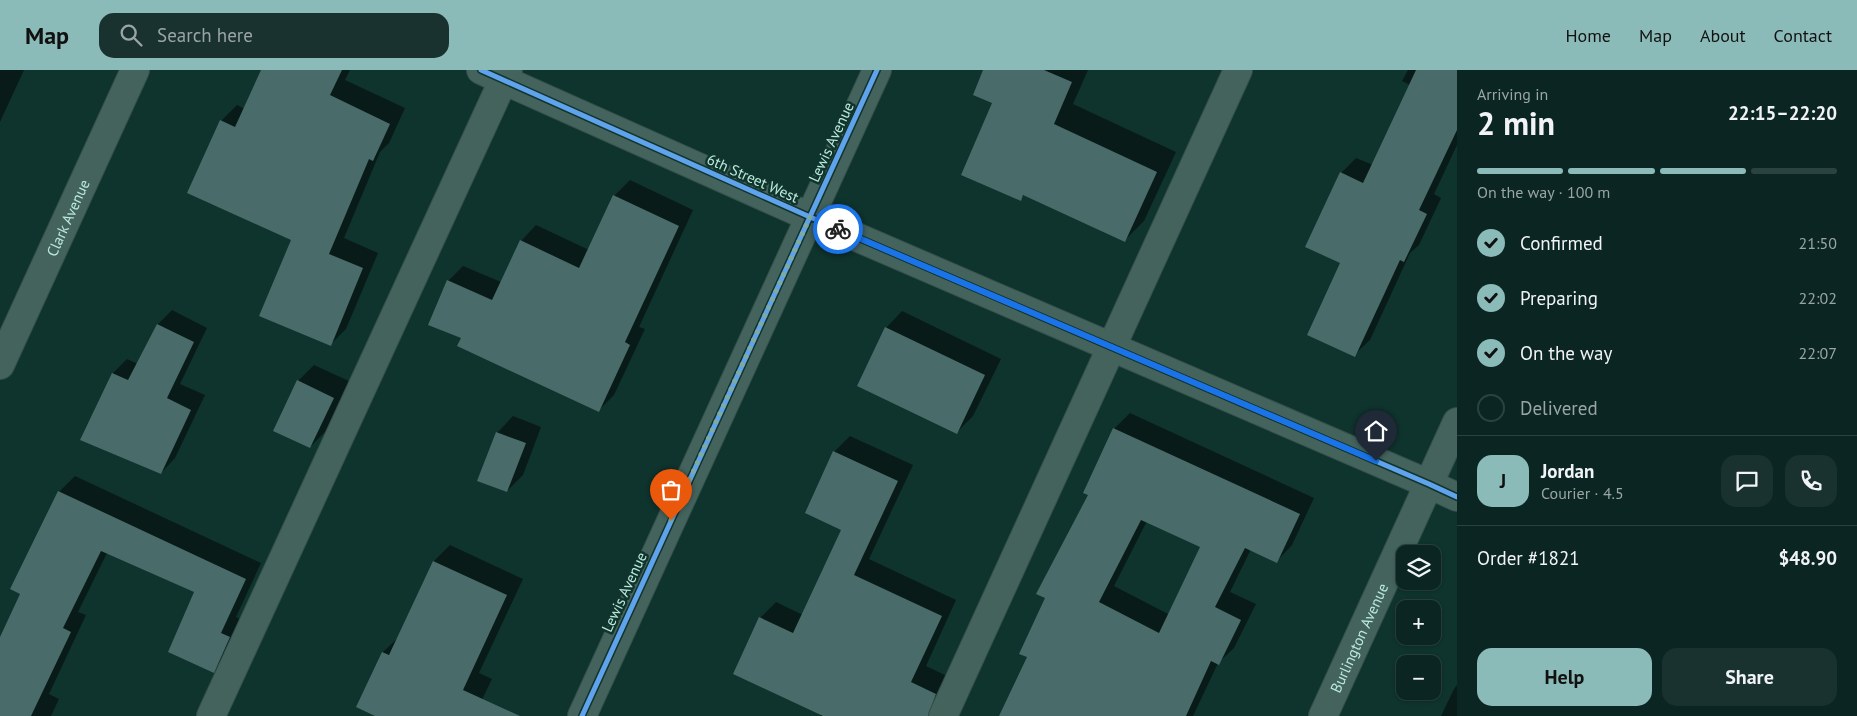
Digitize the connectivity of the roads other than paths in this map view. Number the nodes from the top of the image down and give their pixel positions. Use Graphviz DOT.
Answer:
graph roads {
  1 [pos="135,70"];
  2 [pos="878,70"];
  3 [pos="1238,70"];
  4 [pos="498,73"];
  5 [pos="810,217"];
  6 [pos="1112,347"];
  7 [pos="0,365"];
  8 [pos="1457,422"];
  9 [pos="1429,484"];
  10 [pos="1457,497"];
  11 [pos="211,716"];
  12 [pos="582,716"];
  13 [pos="944,716"];
  14 [pos="1323,716"];
  1 -- 7 [label="street, Clark Avenue"];
  2 -- 5 [label="street, Lewis Avenue"];
  3 -- 6 [label="street"];
  4 -- 5 [label="street, 6th Street West"];
  4 -- 11 [label="street"];
  5 -- 6 [label="street, 6th Street West"];
  5 -- 12 [label="street, Lewis Avenue"];
  6 -- 9 [label="street, 6th Street West"];
  6 -- 13 [label="street"];
  8 -- 9 [label="street, Burlington Avenue"];
  9 -- 10 [label="street, 6th Street West"];
  9 -- 14 [label="street, Burlington Avenue"];
}
